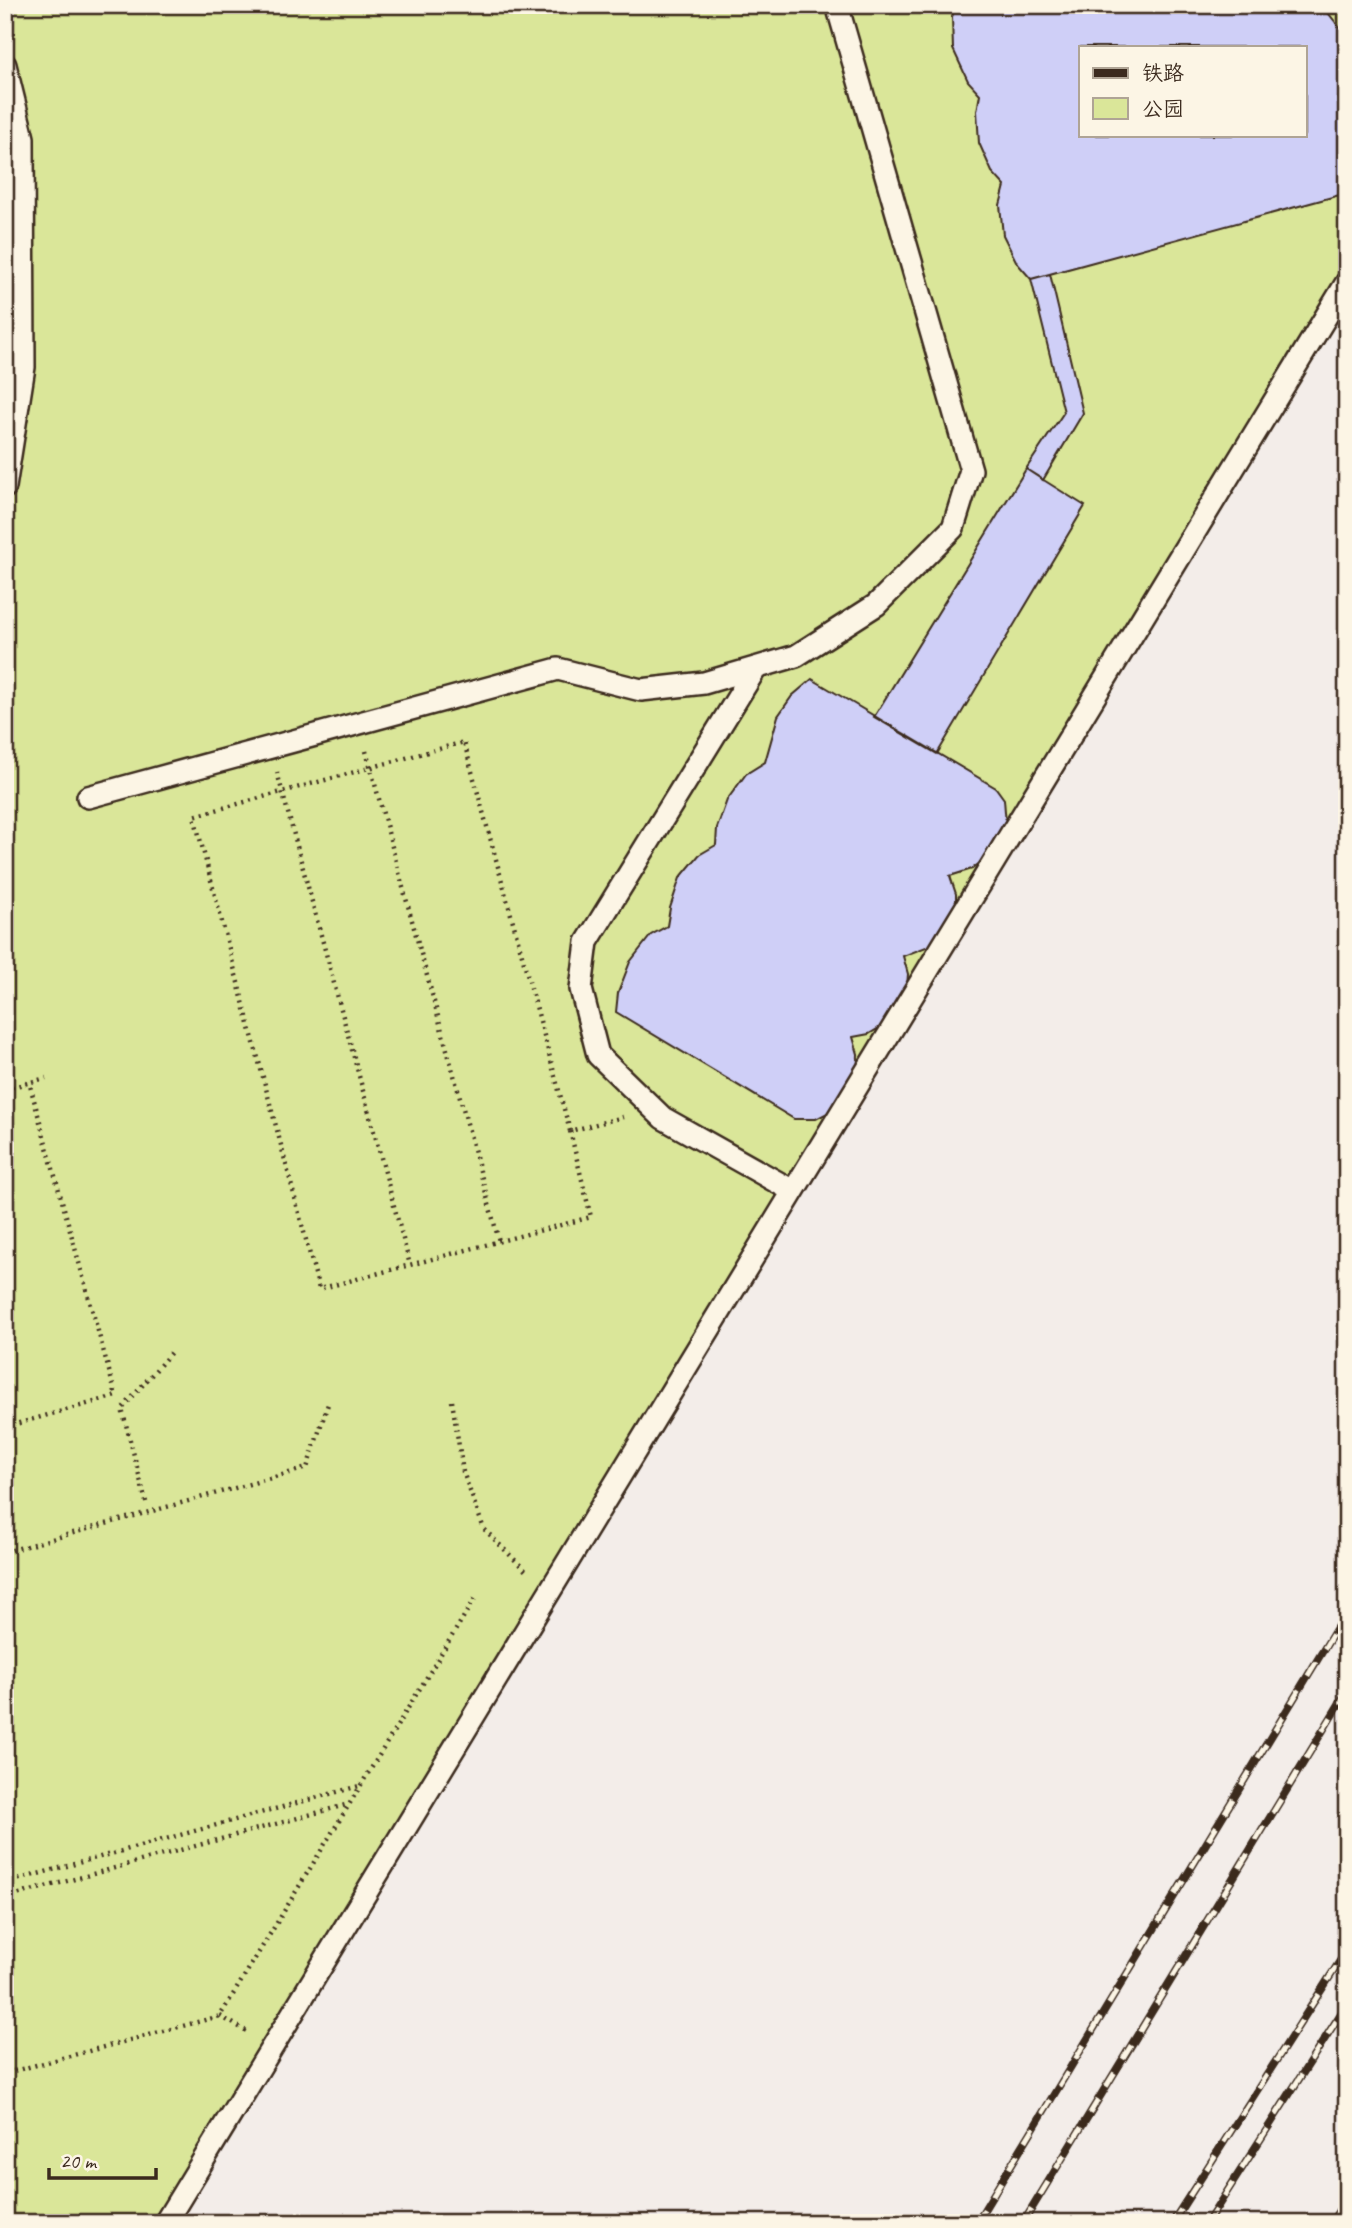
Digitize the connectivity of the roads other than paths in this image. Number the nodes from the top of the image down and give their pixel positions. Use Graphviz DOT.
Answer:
graph roads {
  1 [pos="837,5"];
  2 [pos="5,65"];
  3 [pos="14,248"];
  4 [pos="1347,282"];
  5 [pos="5,487"];
  6 [pos="756,668"];
  7 [pos="88,797"];
  8 [pos="793,1191"];
  9 [pos="165,2223"];
  1 -- 6 [label="lane"];
  2 -- 3 [label="lane"];
  3 -- 5 [label="lane"];
  4 -- 8 [label="lane"];
  6 -- 7 [label="lane"];
  6 -- 8 [label="lane"];
  8 -- 9 [label="lane"];
}
